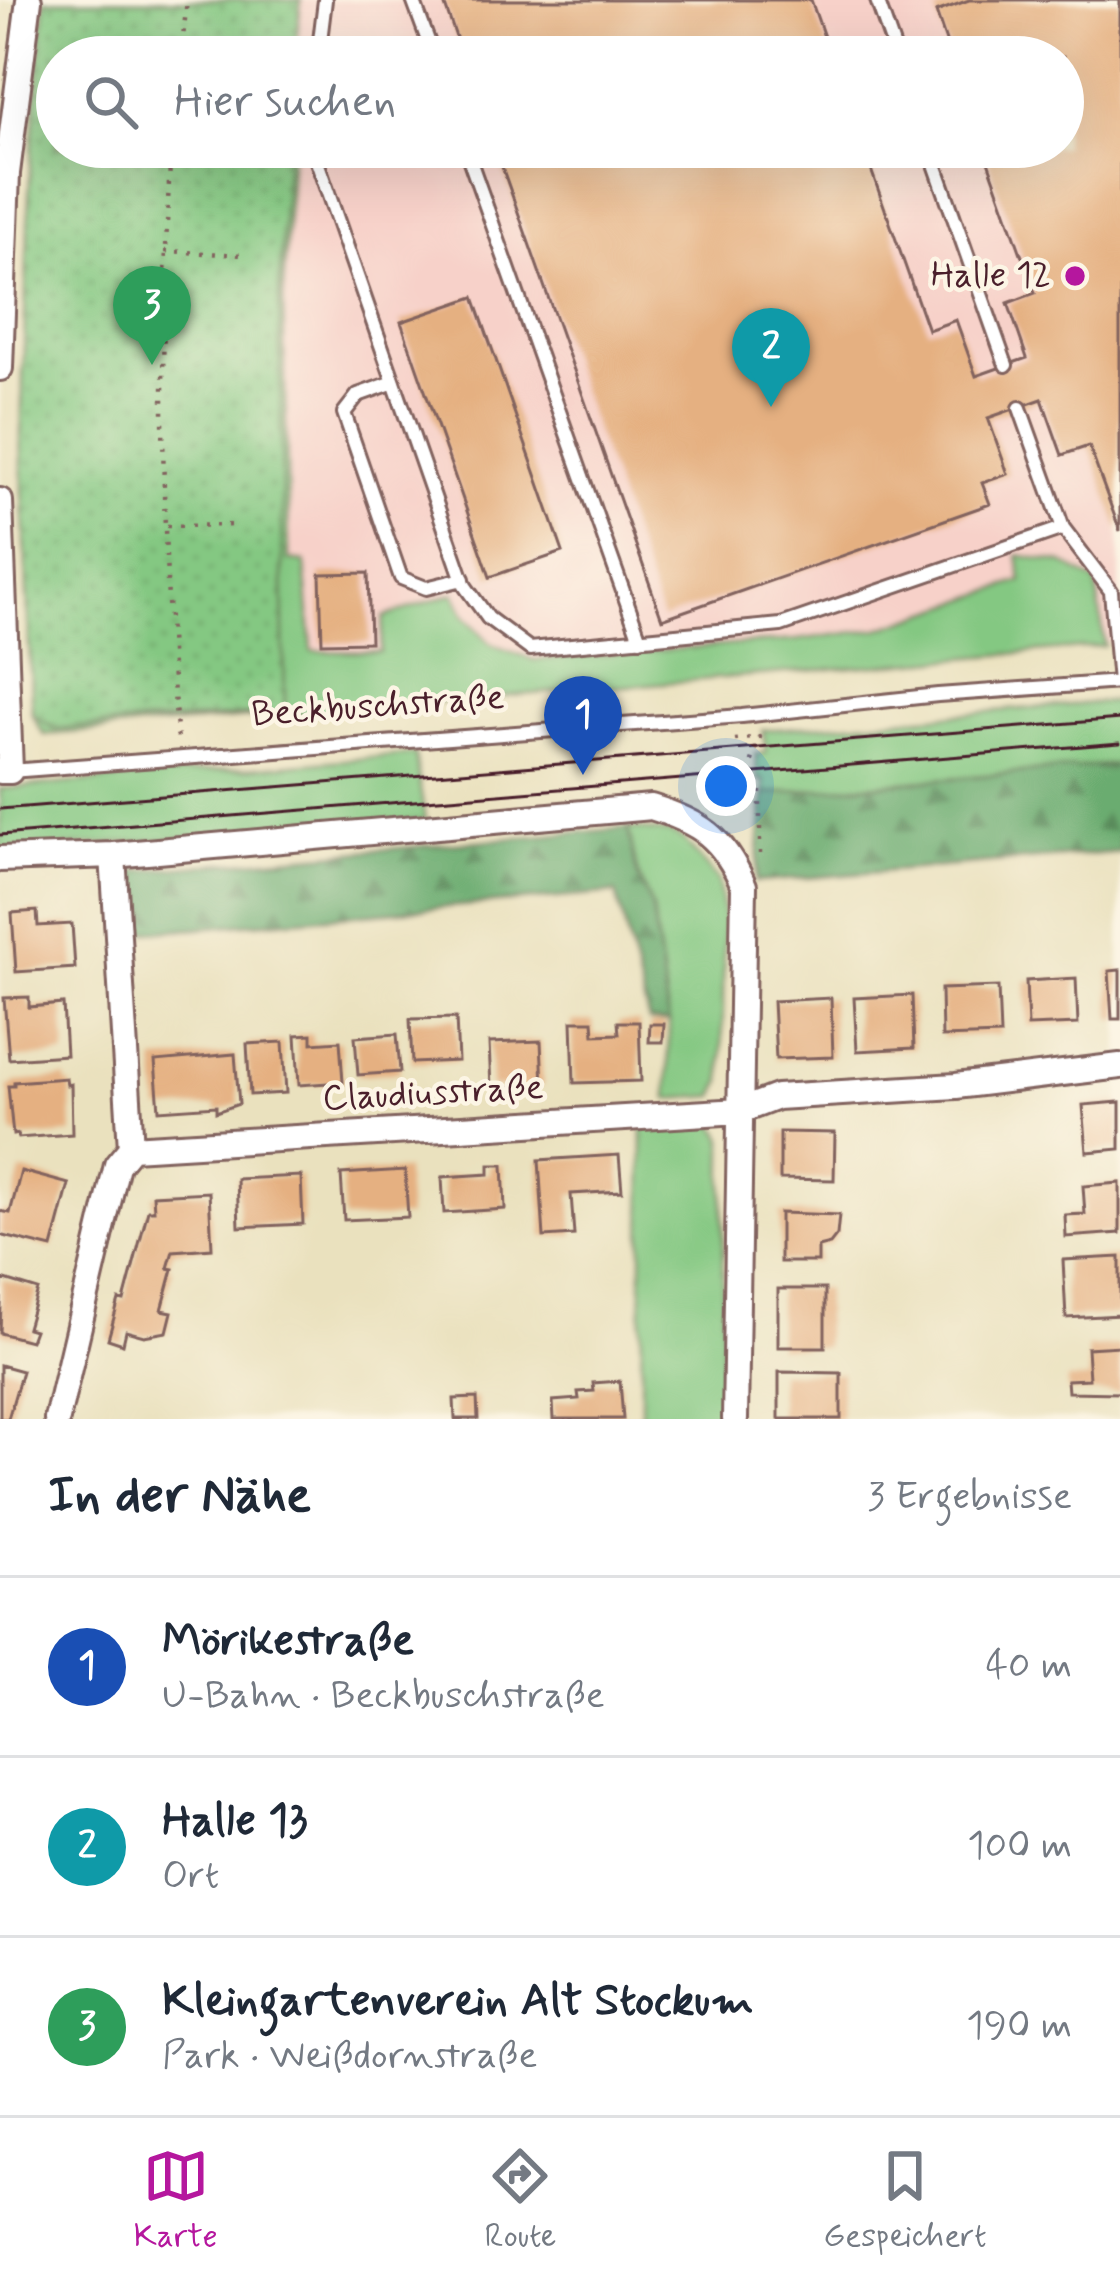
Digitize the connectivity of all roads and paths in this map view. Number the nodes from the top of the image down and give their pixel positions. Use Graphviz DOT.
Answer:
graph roads {
  1 [pos="29,0"];
  2 [pos="188,0"];
  3 [pos="326,0"];
  4 [pos="413,0"];
  5 [pos="877,0"];
  6 [pos="184,36"];
  7 [pos="321,36"];
  8 [pos="426,36"];
  9 [pos="890,36"];
  10 [pos="170,168"];
  11 [pos="319,168"];
  12 [pos="473,168"];
  13 [pos="936,168"];
  14 [pos="4,173"];
  15 [pos="165,250"];
  16 [pos="243,255"];
  17 [pos="1006,365"];
  18 [pos="0,368"];
  19 [pos="394,382"];
  20 [pos="1020,408"];
  21 [pos="0,501"];
  22 [pos="239,525"];
  23 [pos="166,526"];
  24 [pos="1063,528"];
  25 [pos="463,579"];
  26 [pos="1115,591"];
  27 [pos="640,639"];
  28 [pos="1120,682"];
  29 [pos="3,720"];
  30 [pos="735,740"];
  31 [pos="180,758"];
  32 [pos="5,771"];
  33 [pos="744,784"];
  34 [pos="731,785"];
  35 [pos="112,855"];
  36 [pos="0,859"];
  37 [pos="734,862"];
  38 [pos="1120,1066"];
  39 [pos="740,1111"];
  40 [pos="130,1148"];
  41 [pos="57,1419"];
  42 [pos="735,1419"];
  1 -- 14 [label="street"];
  2 -- 6 [label="path"];
  3 -- 7 [label="lane"];
  4 -- 8 [label="lane"];
  5 -- 9 [label="lane"];
  10 -- 15 [label="path"];
  11 -- 19 [label="lane"];
  12 -- 27 [label="lane"];
  13 -- 17 [label="lane"];
  14 -- 18 [label="street"];
  15 -- 16 [label="path"];
  15 -- 23 [label="path"];
  19 -- 25 [label="lane"];
  19 -- 25 [label="lane"];
  20 -- 24 [label="lane"];
  21 -- 29 [label="street"];
  22 -- 23 [label="path"];
  23 -- 31 [label="path"];
  24 -- 26 [label="lane"];
  24 -- 27 [label="lane"];
  25 -- 27 [label="lane"];
  26 -- 28 [label="lane"];
  28 -- 31 [label="lane, Beckbuschstraße"];
  29 -- 32 [label="street"];
  30 -- 33 [label="path"];
  31 -- 32 [label="lane, Beckbuschstraße"];
  33 -- 34 [label="path"];
  33 -- 37 [label="path"];
  35 -- 36 [label="street"];
  35 -- 37 [label="street"];
  35 -- 40 [label="street"];
  37 -- 39 [label="street"];
  38 -- 39 [label="street, Claudiusstraße"];
  39 -- 40 [label="street, Claudiusstraße"];
  39 -- 42 [label="street"];
  40 -- 41 [label="street"];
}
